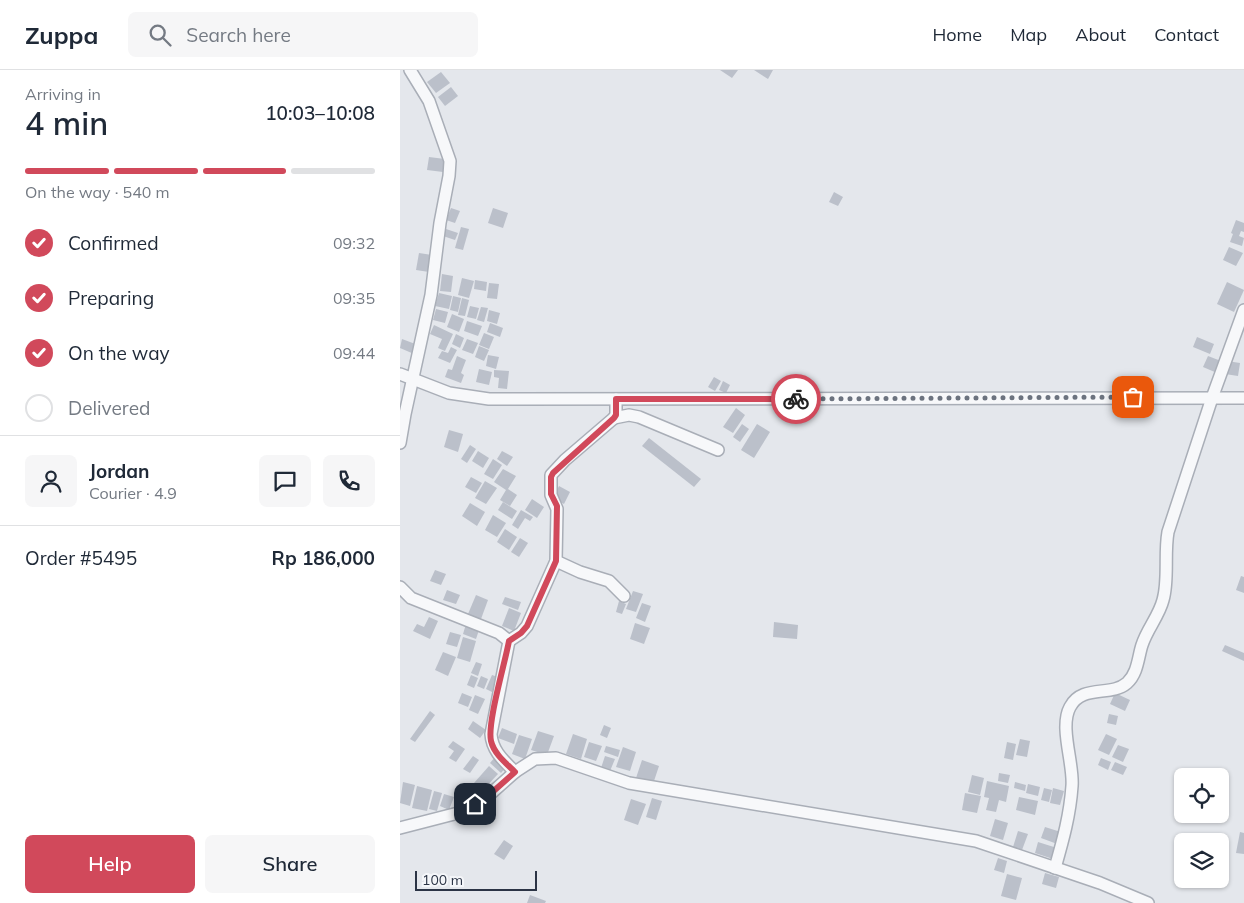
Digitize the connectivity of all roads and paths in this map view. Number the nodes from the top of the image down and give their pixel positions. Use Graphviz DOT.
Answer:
graph roads {
  1 [pos="410,70"];
  2 [pos="1244,310"];
  3 [pos="400,374"];
  4 [pos="412,379"];
  5 [pos="1212,398"];
  6 [pos="1244,398"];
  7 [pos="616,399"];
  8 [pos="614,418"];
  9 [pos="400,443"];
  10 [pos="718,450"];
  11 [pos="556,561"];
  12 [pos="400,588"];
  13 [pos="624,596"];
  14 [pos="509,641"];
  15 [pos="515,772"];
  16 [pos="400,828"];
  17 [pos="1056,868"];
  18 [pos="1148,903"];
  1 -- 4 [label="street"];
  2 -- 5 [label="street"];
  3 -- 4 [label="street"];
  4 -- 7 [label="street"];
  4 -- 9 [label="street"];
  5 -- 6 [label="street"];
  5 -- 7 [label="street"];
  5 -- 17 [label="street"];
  7 -- 8 [label="street"];
  8 -- 10 [label="street"];
  8 -- 11 [label="street"];
  11 -- 13 [label="street"];
  11 -- 14 [label="street"];
  12 -- 14 [label="street"];
  14 -- 15 [label="street"];
  15 -- 16 [label="street"];
  15 -- 17 [label="street"];
  17 -- 18 [label="street"];
}
